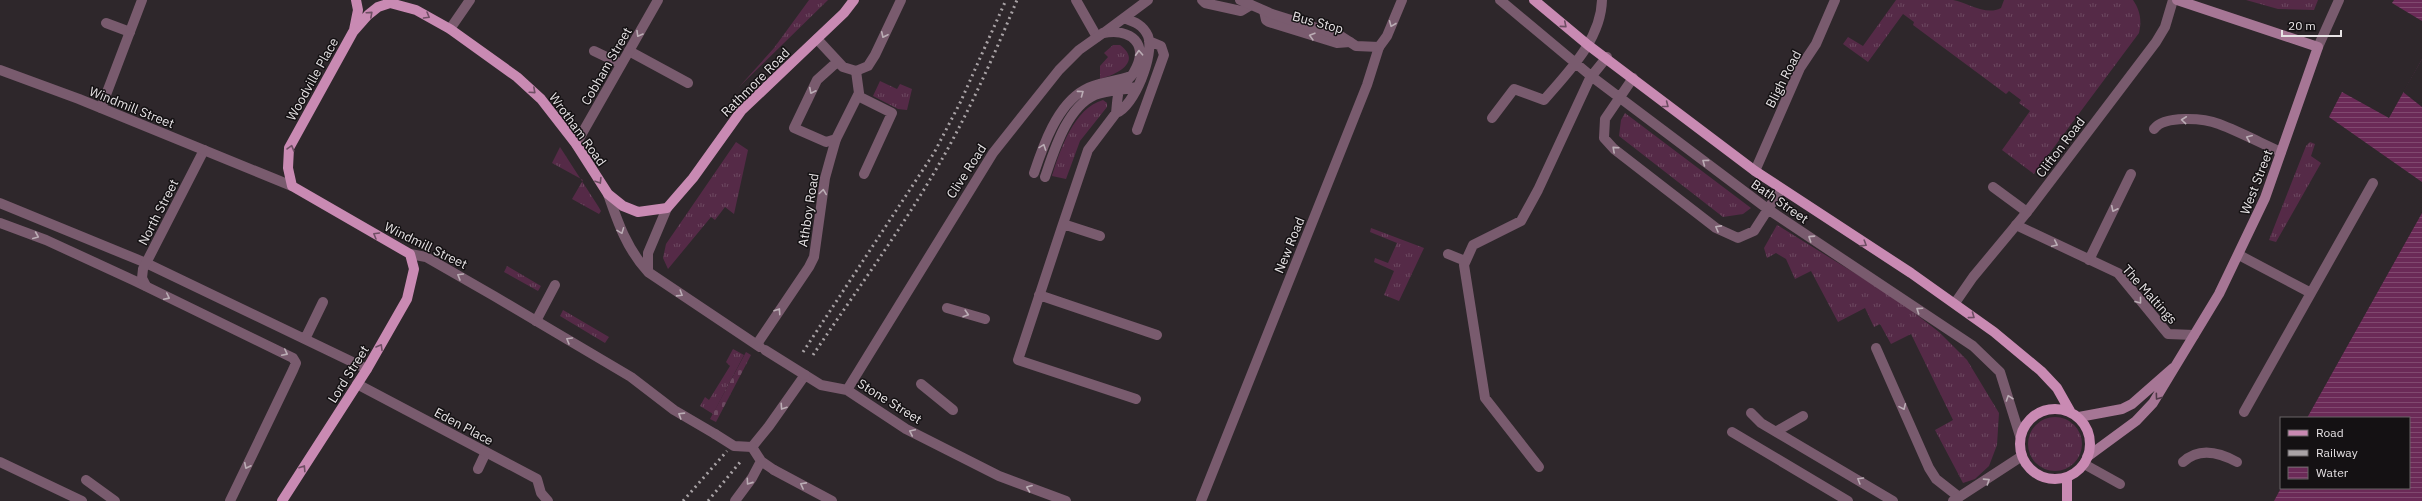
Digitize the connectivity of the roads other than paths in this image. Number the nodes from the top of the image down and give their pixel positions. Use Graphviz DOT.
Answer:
graph roads {
  1 [pos="142,0"];
  2 [pos="356,0"];
  3 [pos="470,0"];
  4 [pos="658,0"];
  5 [pos="854,0"];
  6 [pos="901,0"];
  7 [pos="1076,0"];
  8 [pos="1148,0"];
  9 [pos="1202,0"];
  10 [pos="1240,0"];
  11 [pos="1402,0"];
  12 [pos="1500,0"];
  13 [pos="1534,0"];
  14 [pos="1602,0"];
  15 [pos="1835,0"];
  16 [pos="2173,0"];
  17 [pos="2177,0"];
  18 [pos="2339,0"];
  19 [pos="389,2"];
  20 [pos="1251,5"];
  21 [pos="1124,18"];
  22 [pos="106,23"];
  23 [pos="450,30"];
  24 [pos="130,32"];
  25 [pos="353,32"];
  26 [pos="1100,35"];
  27 [pos="817,39"];
  28 [pos="1149,41"];
  29 [pos="1588,45"];
  30 [pos="1379,47"];
  31 [pos="2318,47"];
  32 [pos="629,50"];
  33 [pos="594,51"];
  34 [pos="1607,57"];
  35 [pos="837,62"];
  36 [pos="1575,63"];
  37 [pos="621,64"];
  38 [pos="0,70"];
  39 [pos="856,70"];
  40 [pos="1591,76"];
  41 [pos="1633,78"];
  42 [pos="1136,81"];
  43 [pos="688,83"];
  44 [pos="1119,91"];
  45 [pos="858,96"];
  46 [pos="1618,97"];
  47 [pos="102,108"];
  48 [pos="1116,113"];
  49 [pos="1492,118"];
  50 [pos="2154,129"];
  51 [pos="1137,130"];
  52 [pos="836,139"];
  53 [pos="576,144"];
  54 [pos="204,150"];
  55 [pos="2281,152"];
  56 [pos="1755,171"];
  57 [pos="1034,173"];
  58 [pos="864,174"];
  59 [pos="2131,174"];
  60 [pos="1045,177"];
  61 [pos="2373,183"];
  62 [pos="292,186"];
  63 [pos="1993,187"];
  64 [pos="1781,190"];
  65 [pos="608,194"];
  66 [pos="0,203"];
  67 [pos="667,208"];
  68 [pos="1769,210"];
  69 [pos="2027,212"];
  70 [pos="0,223"];
  71 [pos="1063,224"];
  72 [pos="2016,225"];
  73 [pos="1100,236"];
  74 [pos="410,254"];
  75 [pos="1448,254"];
  76 [pos="2239,255"];
  77 [pos="2089,260"];
  78 [pos="1465,261"];
  79 [pos="146,263"];
  80 [pos="648,272"];
  81 [pos="555,285"];
  82 [pos="146,286"];
  83 [pos="2311,292"];
  84 [pos="1039,295"];
  85 [pos="324,302"];
  86 [pos="1955,303"];
  87 [pos="947,308"];
  88 [pos="985,319"];
  89 [pos="536,321"];
  90 [pos="1157,335"];
  91 [pos="2194,335"];
  92 [pos="305,339"];
  93 [pos="757,344"];
  94 [pos="1876,348"];
  95 [pos="2177,364"];
  96 [pos="367,369"];
  97 [pos="805,375"];
  98 [pos="357,384"];
  99 [pos="921,384"];
  100 [pos="848,390"];
  101 [pos="1136,399"];
  102 [pos="953,410"];
  103 [pos="2070,411"];
  104 [pos="2244,412"];
  105 [pos="1751,413"];
  106 [pos="1804,416"];
  107 [pos="2079,417"];
  108 [pos="1777,431"];
  109 [pos="1732,432"];
  110 [pos="2020,436"];
  111 [pos="752,447"];
  112 [pos="486,452"];
  113 [pos="2022,456"];
  114 [pos="2086,460"];
  115 [pos="761,461"];
  116 [pos="0,462"];
  117 [pos="2183,462"];
  118 [pos="2237,462"];
  119 [pos="1539,467"];
  120 [pos="478,469"];
  121 [pos="2067,478"];
  122 [pos="86,480"];
  123 [pos="2120,484"];
  124 [pos="1956,499"];
  125 [pos="82,501"];
  126 [pos="115,501"];
  127 [pos="230,501"];
  128 [pos="282,501"];
  129 [pos="548,501"];
  130 [pos="735,501"];
  131 [pos="832,501"];
  132 [pos="1066,501"];
  133 [pos="1201,501"];
  134 [pos="1848,501"];
  135 [pos="1893,501"];
  136 [pos="2067,501"];
  1 -- 24 [label="street"];
  2 -- 25 [label="main road"];
  3 -- 23 [label="street"];
  4 -- 32 [label="street, Cobham Street, one-way"];
  5 -- 27 [label="main road, Rathmore Road"];
  6 -- 39 [label="street, one-way"];
  7 -- 26 [label="street"];
  8 -- 21 [label="street, Clive Road"];
  9 -- 20 [label="street"];
  10 -- 20 [label="street"];
  11 -- 30 [label="street, New Road, one-way"];
  12 -- 36 [label="street, Bath Street"];
  13 -- 29 [label="main road, Bath Street, one-way"];
  14 -- 29 [label="street"];
  15 -- 56 [label="street, Bligh Road"];
  16 -- 69 [label="street, Clifton Road"];
  17 -- 31 [label="main road"];
  18 -- 31 [label="street, West Street"];
  19 -- 23 [label="main road, Wrotham Road, one-way"];
  25 -- 19 [label="main road, Woodville Place, one-way"];
  30 -- 20 [label="street, one-way"];
  21 -- 26 [label="street, Clive Road"];
  21 -- 28 [label="street"];
  22 -- 24 [label="street"];
  23 -- 53 [label="main road, Wrotham Road, one-way"];
  24 -- 47 [label="street"];
  62 -- 25 [label="main road, Woodville Place, one-way"];
  42 -- 26 [label="street, one-way"];
  26 -- 100 [label="street, Clive Road"];
  27 -- 35 [label="street"];
  27 -- 67 [label="main road, Rathmore Road"];
  28 -- 42 [label="street"];
  28 -- 51 [label="street"];
  29 -- 34 [label="main road, Bath Street"];
  29 -- 36 [label="street"];
  30 -- 133 [label="street, New Road"];
  31 -- 55 [label="main road, West Street"];
  32 -- 37 [label="street, Cobham Street"];
  32 -- 43 [label="street"];
  33 -- 37 [label="street"];
  34 -- 40 [label="street"];
  34 -- 41 [label="main road, Bath Street"];
  35 -- 39 [label="street"];
  35 -- 52 [label="street, one-way"];
  36 -- 40 [label="street, Bath Street"];
  36 -- 49 [label="street"];
  37 -- 53 [label="street, Cobham Street"];
  38 -- 47 [label="street, Windmill Street"];
  39 -- 45 [label="street"];
  40 -- 46 [label="street, Bath Street"];
  40 -- 78 [label="street"];
  41 -- 46 [label="street"];
  41 -- 56 [label="main road, Bath Street, one-way"];
  42 -- 44 [label="street"];
  42 -- 48 [label="street"];
  57 -- 42 [label="street, one-way"];
  44 -- 48 [label="street"];
  44 -- 60 [label="street"];
  45 -- 52 [label="street, Athboy Road"];
  45 -- 58 [label="street"];
  68 -- 46 [label="street, Bath Street, one-way"];
  68 -- 46 [label="street, one-way"];
  47 -- 54 [label="street, Windmill Street"];
  48 -- 71 [label="street"];
  55 -- 50 [label="street, one-way"];
  93 -- 52 [label="street, Athboy Road, one-way"];
  53 -- 65 [label="main road, Wrotham Road, one-way"];
  54 -- 62 [label="street, Windmill Street"];
  54 -- 79 [label="street, North Street"];
  55 -- 76 [label="main road, West Street"];
  56 -- 64 [label="main road, Bath Street"];
  59 -- 77 [label="street, one-way"];
  61 -- 83 [label="street"];
  74 -- 62 [label="main road, Windmill Street, one-way"];
  63 -- 69 [label="street"];
  64 -- 68 [label="street"];
  64 -- 86 [label="main road, Bath Street, one-way"];
  65 -- 67 [label="main road"];
  65 -- 80 [label="street, Wrotham Road, one-way"];
  66 -- 79 [label="street"];
  67 -- 80 [label="street, Rathmore Road"];
  110 -- 68 [label="street, Bath Street, one-way"];
  69 -- 72 [label="street, Clifton Road"];
  70 -- 82 [label="street, one-way"];
  71 -- 73 [label="street"];
  71 -- 84 [label="street"];
  72 -- 77 [label="street, The Maltings, one-way"];
  72 -- 86 [label="street, Clifton Road"];
  89 -- 74 [label="street, Windmill Street, one-way"];
  96 -- 74 [label="main road, Lord Street, one-way"];
  75 -- 78 [label="street"];
  76 -- 83 [label="street"];
  76 -- 91 [label="main road, West Street"];
  77 -- 91 [label="street, The Maltings, one-way"];
  78 -- 119 [label="street"];
  79 -- 82 [label="street, North Street"];
  79 -- 92 [label="street"];
  80 -- 93 [label="street, Stone Street, one-way"];
  81 -- 89 [label="street"];
  82 -- 127 [label="street, one-way"];
  83 -- 104 [label="street"];
  84 -- 90 [label="street"];
  84 -- 101 [label="street"];
  85 -- 92 [label="street"];
  86 -- 103 [label="main road, Bath Street, one-way"];
  87 -- 88 [label="street, one-way"];
  111 -- 89 [label="street, Windmill Street, one-way, bridge"];
  91 -- 95 [label="main road, West Street"];
  92 -- 96 [label="street"];
  93 -- 97 [label="street, Stone Street, bridge"];
  94 -- 124 [label="street, one-way"];
  95 -- 107 [label="main road, West Street"];
  95 -- 114 [label="main road, West Street, one-way"];
  96 -- 98 [label="main road, Lord Street"];
  97 -- 100 [label="street, Stone Street"];
  97 -- 111 [label="street, one-way"];
  98 -- 112 [label="street, Eden Place"];
  128 -- 98 [label="main road, Lord Street, one-way"];
  99 -- 102 [label="street"];
  132 -- 100 [label="street, Stone Street, one-way"];
  103 -- 107 [label="main road"];
  103 -- 110 [label="main road"];
  105 -- 108 [label="street"];
  106 -- 108 [label="street"];
  107 -- 114 [label="main road"];
  135 -- 108 [label="street, one-way"];
  109 -- 134 [label="street"];
  110 -- 113 [label="main road"];
  111 -- 115 [label="street"];
  112 -- 120 [label="street"];
  112 -- 129 [label="street, Eden Place"];
  113 -- 121 [label="main road"];
  124 -- 113 [label="street, one-way"];
  114 -- 121 [label="main road"];
  114 -- 123 [label="street"];
  115 -- 130 [label="street, one-way"];
  131 -- 115 [label="street, one-way"];
  116 -- 125 [label="street"];
  117 -- 118 [label="street"];
  121 -- 136 [label="main road"];
  122 -- 126 [label="street"];
}
